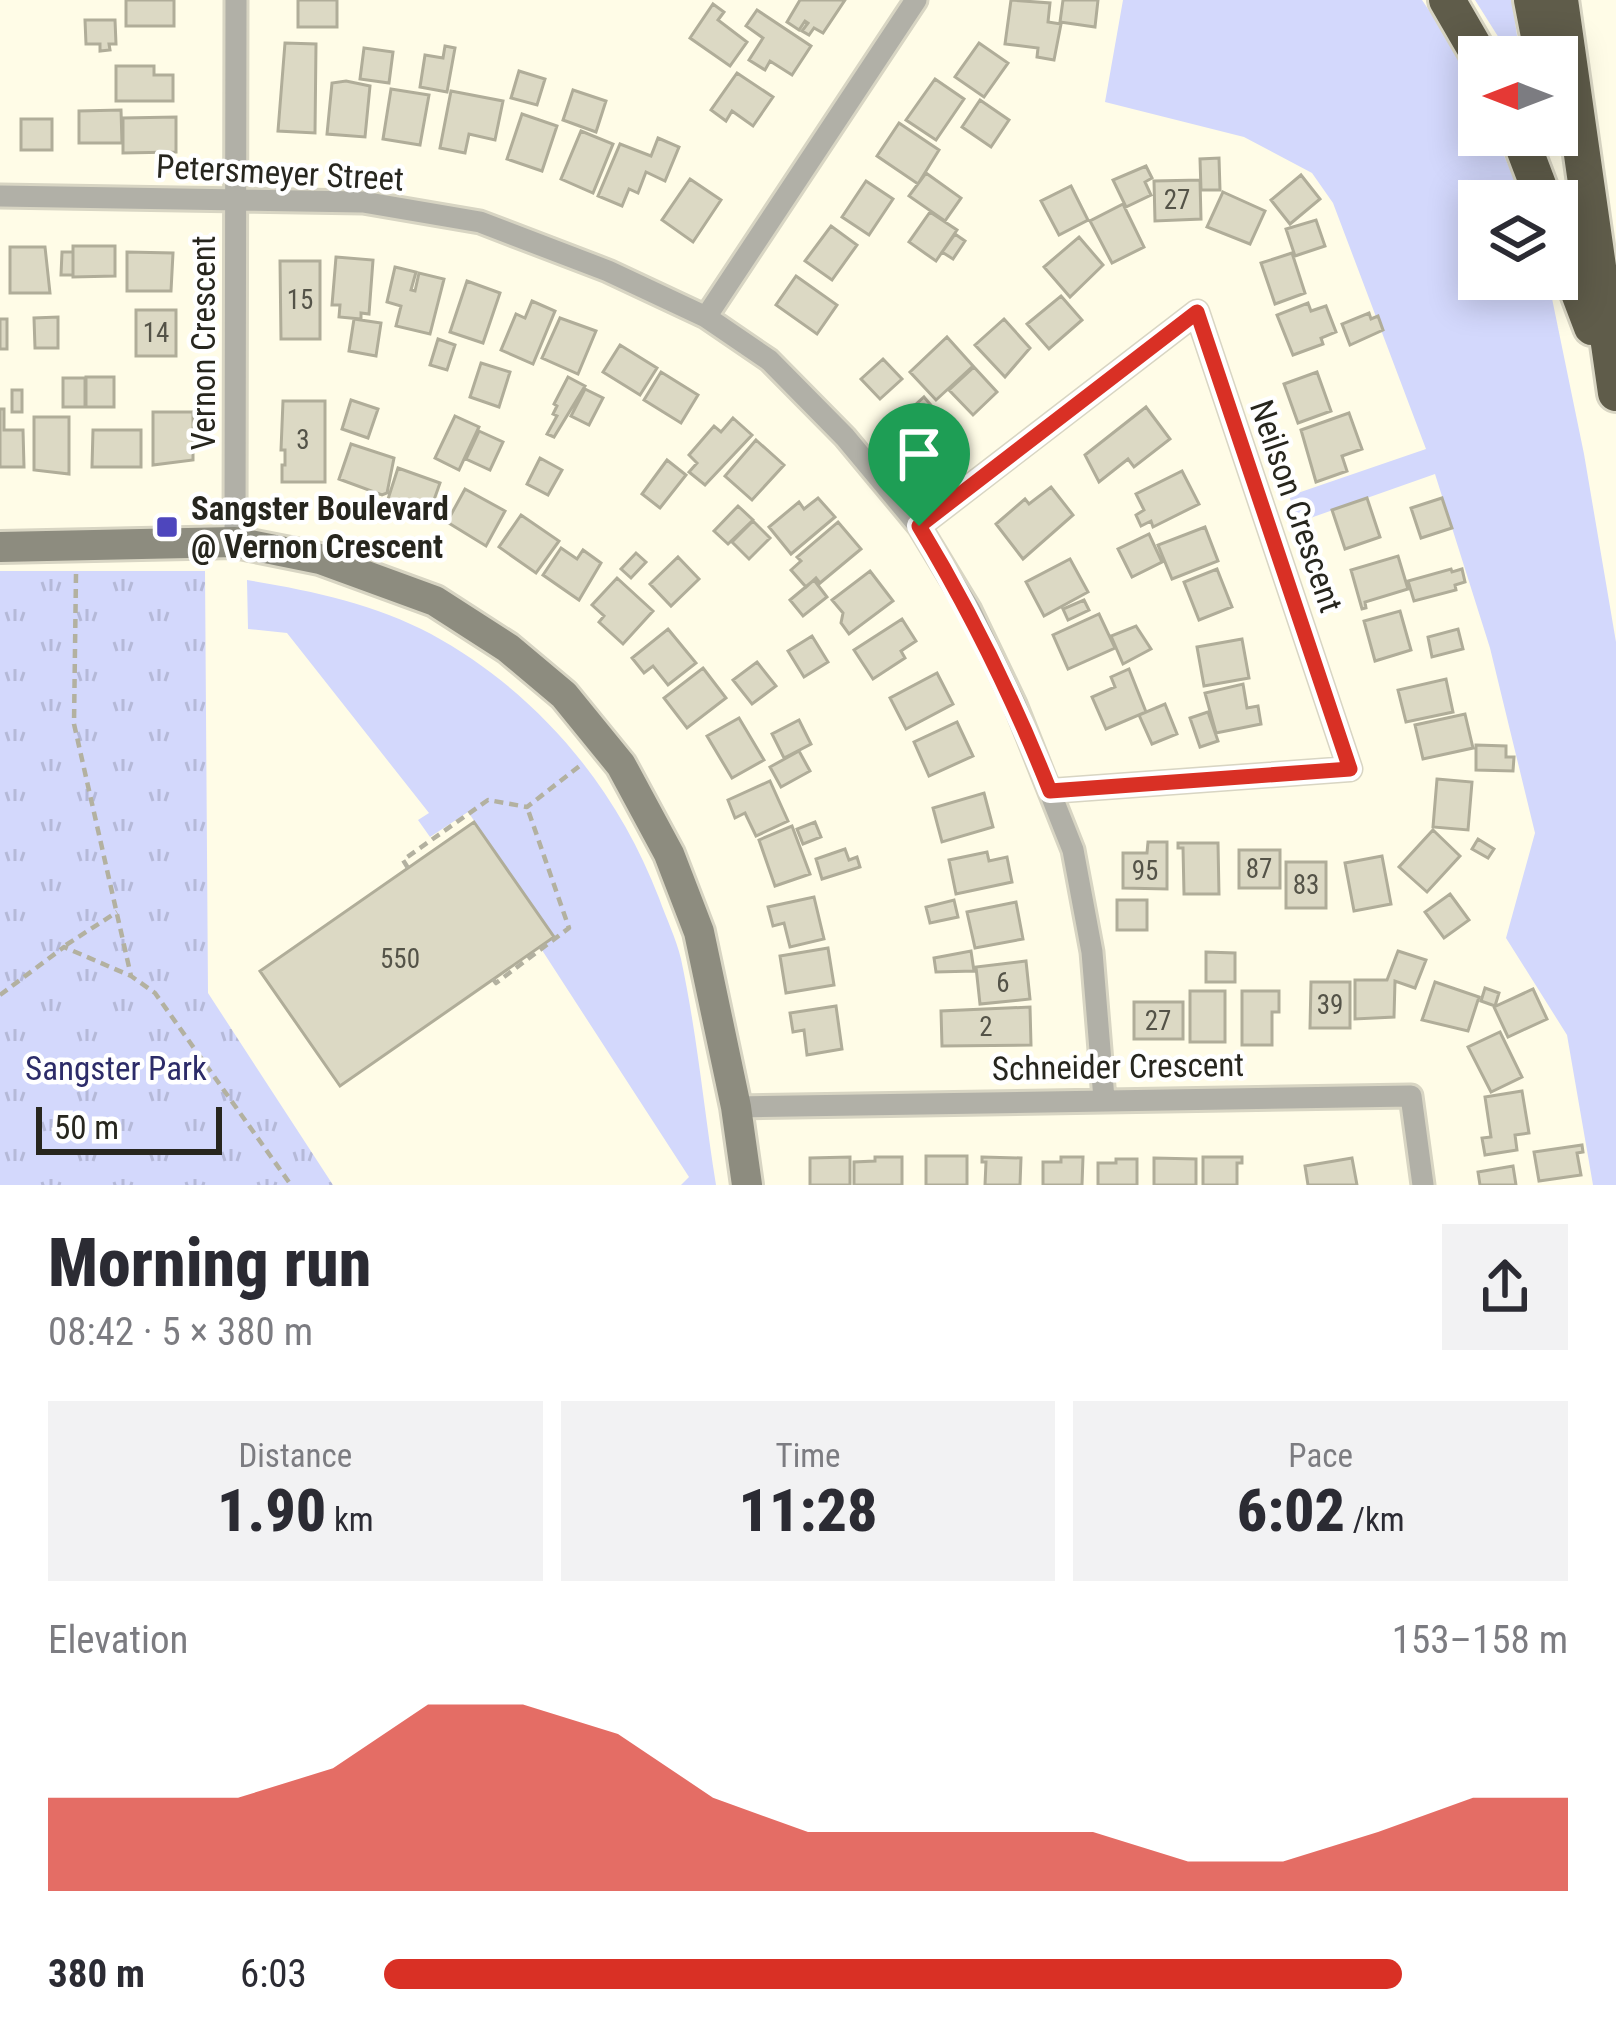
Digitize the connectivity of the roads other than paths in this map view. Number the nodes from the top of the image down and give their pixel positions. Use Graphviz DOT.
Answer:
graph roads {
  1 [pos="236,0"];
  2 [pos="916,0"];
  3 [pos="1447,0"];
  4 [pos="1532,0"];
  5 [pos="1560,0"];
  6 [pos="1468,36"];
  7 [pos="1539,36"];
  8 [pos="1565,156"];
  9 [pos="0,196"];
  10 [pos="237,200"];
  11 [pos="1578,290"];
  12 [pos="706,317"];
  13 [pos="1616,390"];
  14 [pos="919,526"];
  15 [pos="235,542"];
  16 [pos="0,547"];
  17 [pos="1050,791"];
  18 [pos="1104,1099"];
  19 [pos="736,1107"];
  20 [pos="746,1185"];
  21 [pos="1424,1185"];
  1 -- 10 [label="street, Vernon Crescent"];
  2 -- 12 [label="street"];
  3 -- 6 [label="highway"];
  4 -- 7 [label="highway"];
  5 -- 13 [label="highway"];
  8 -- 13 [label="highway"];
  9 -- 10 [label="street, Petersmeyer Street"];
  10 -- 12 [label="street, Petersmeyer Street"];
  10 -- 15 [label="street, Vernon Crescent"];
  11 -- 13 [label="highway"];
  12 -- 14 [label="street, Petersmeyer Street"];
  14 -- 17 [label="street, Petersmeyer Street"];
  14 -- 17 [label="street, Neilson Crescent"];
  15 -- 16 [label="street"];
  15 -- 19 [label="street"];
  17 -- 18 [label="street, Petersmeyer Street"];
  18 -- 19 [label="street, Schneider Crescent"];
  18 -- 21 [label="street, Schneider Crescent"];
  19 -- 20 [label="street"];
}
